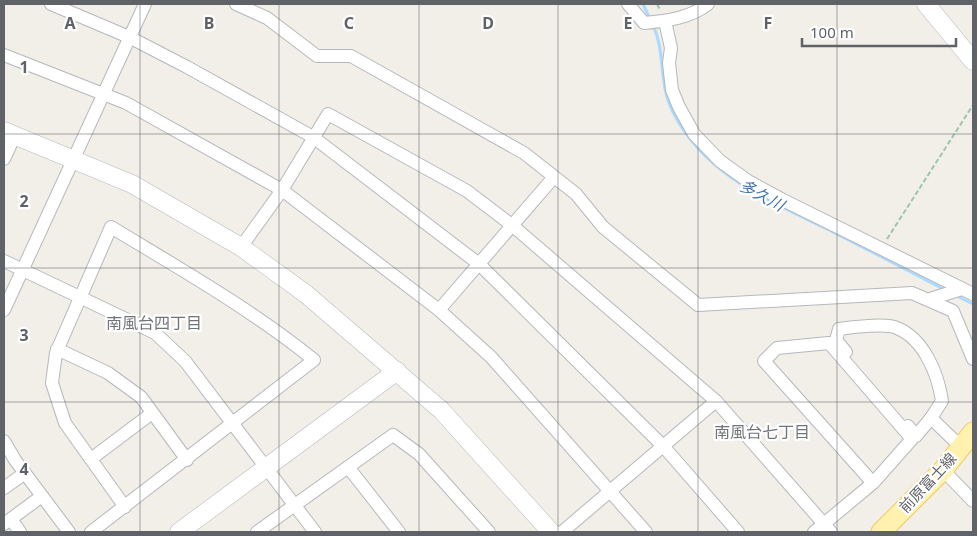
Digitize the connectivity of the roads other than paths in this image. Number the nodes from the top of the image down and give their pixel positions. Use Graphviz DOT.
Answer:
graph roads {
  1 [pos="51,4"];
  2 [pos="145,4"];
  3 [pos="236,4"];
  4 [pos="628,4"];
  5 [pos="708,4"];
  6 [pos="926,4"];
  7 [pos="661,21"];
  8 [pos="129,38"];
  9 [pos="4,55"];
  10 [pos="973,60"];
  11 [pos="102,93"];
  12 [pos="9,133"];
  13 [pos="313,137"];
  14 [pos="72,157"];
  15 [pos="4,159"];
  16 [pos="554,177"];
  17 [pos="282,190"];
  18 [pos="513,226"];
  19 [pos="241,247"];
  20 [pos="4,261"];
  21 [pos="479,264"];
  22 [pos="24,270"];
  23 [pos="963,292"];
  24 [pos="79,296"];
  25 [pos="930,299"];
  26 [pos="4,310"];
  27 [pos="439,310"];
  28 [pos="57,350"];
  29 [pos="973,360"];
  30 [pos="396,371"];
  31 [pos="716,401"];
  32 [pos="152,413"];
  33 [pos="931,418"];
  34 [pos="233,425"];
  35 [pos="973,432"];
  36 [pos="4,441"];
  37 [pos="664,446"];
  38 [pos="961,447"];
  39 [pos="91,459"];
  40 [pos="187,460"];
  41 [pos="268,467"];
  42 [pos="348,467"];
  43 [pos="943,470"];
  44 [pos="25,473"];
  45 [pos="873,482"];
  46 [pos="4,488"];
  47 [pos="612,492"];
  48 [pos="42,496"];
  49 [pos="973,500"];
  50 [pos="125,506"];
  51 [pos="295,506"];
  52 [pos="7,521"];
  53 [pos="828,528"];
  54 [pos="20,532"];
  55 [pos="69,532"];
  56 [pos="91,532"];
  57 [pos="179,532"];
  58 [pos="257,532"];
  59 [pos="315,532"];
  60 [pos="399,532"];
  61 [pos="489,532"];
  62 [pos="551,532"];
  63 [pos="562,532"];
  64 [pos="646,532"];
  65 [pos="738,532"];
  66 [pos="814,532"];
  67 [pos="880,532"];
  1 -- 8 [label="street"];
  2 -- 8 [label="street"];
  3 -- 16 [label="street"];
  4 -- 7 [label="street"];
  5 -- 7 [label="street"];
  6 -- 10 [label="street"];
  7 -- 23 [label="street"];
  8 -- 11 [label="street"];
  8 -- 13 [label="street"];
  9 -- 11 [label="street"];
  11 -- 14 [label="street"];
  11 -- 17 [label="street"];
  12 -- 14 [label="street"];
  12 -- 15 [label="street"];
  13 -- 17 [label="street"];
  13 -- 18 [label="street"];
  13 -- 21 [label="street"];
  14 -- 19 [label="street"];
  14 -- 22 [label="street"];
  16 -- 18 [label="street"];
  16 -- 25 [label="street"];
  17 -- 19 [label="street"];
  17 -- 27 [label="street"];
  18 -- 21 [label="street"];
  18 -- 31 [label="street"];
  19 -- 30 [label="street"];
  20 -- 22 [label="street"];
  21 -- 27 [label="street"];
  21 -- 37 [label="street"];
  22 -- 24 [label="street"];
  22 -- 26 [label="street"];
  23 -- 25 [label="street"];
  24 -- 28 [label="street"];
  24 -- 34 [label="street"];
  24 -- 34 [label="street"];
  25 -- 29 [label="street"];
  27 -- 47 [label="street"];
  28 -- 32 [label="street"];
  28 -- 39 [label="street"];
  30 -- 41 [label="street"];
  30 -- 62 [label="street"];
  31 -- 37 [label="street"];
  31 -- 53 [label="street"];
  32 -- 39 [label="street"];
  32 -- 40 [label="street"];
  33 -- 33 [label="street"];
  33 -- 38 [label="street"];
  34 -- 40 [label="street"];
  34 -- 41 [label="street"];
  35 -- 38 [label="main road, 前原富士線"];
  36 -- 44 [label="street"];
  37 -- 47 [label="street"];
  37 -- 65 [label="street"];
  38 -- 43 [label="main road, 前原富士線"];
  39 -- 50 [label="street"];
  40 -- 50 [label="street"];
  41 -- 51 [label="street"];
  41 -- 57 [label="street"];
  42 -- 51 [label="street"];
  42 -- 60 [label="street"];
  42 -- 61 [label="street"];
  43 -- 49 [label="street"];
  43 -- 67 [label="main road, 前原富士線"];
  44 -- 46 [label="street"];
  44 -- 48 [label="street"];
  45 -- 45 [label="street"];
  45 -- 53 [label="street"];
  47 -- 63 [label="street"];
  47 -- 64 [label="street"];
  48 -- 52 [label="street"];
  48 -- 55 [label="street"];
  50 -- 56 [label="street"];
  51 -- 58 [label="street"];
  51 -- 59 [label="street"];
  52 -- 54 [label="street"];
  53 -- 66 [label="street"];
}
